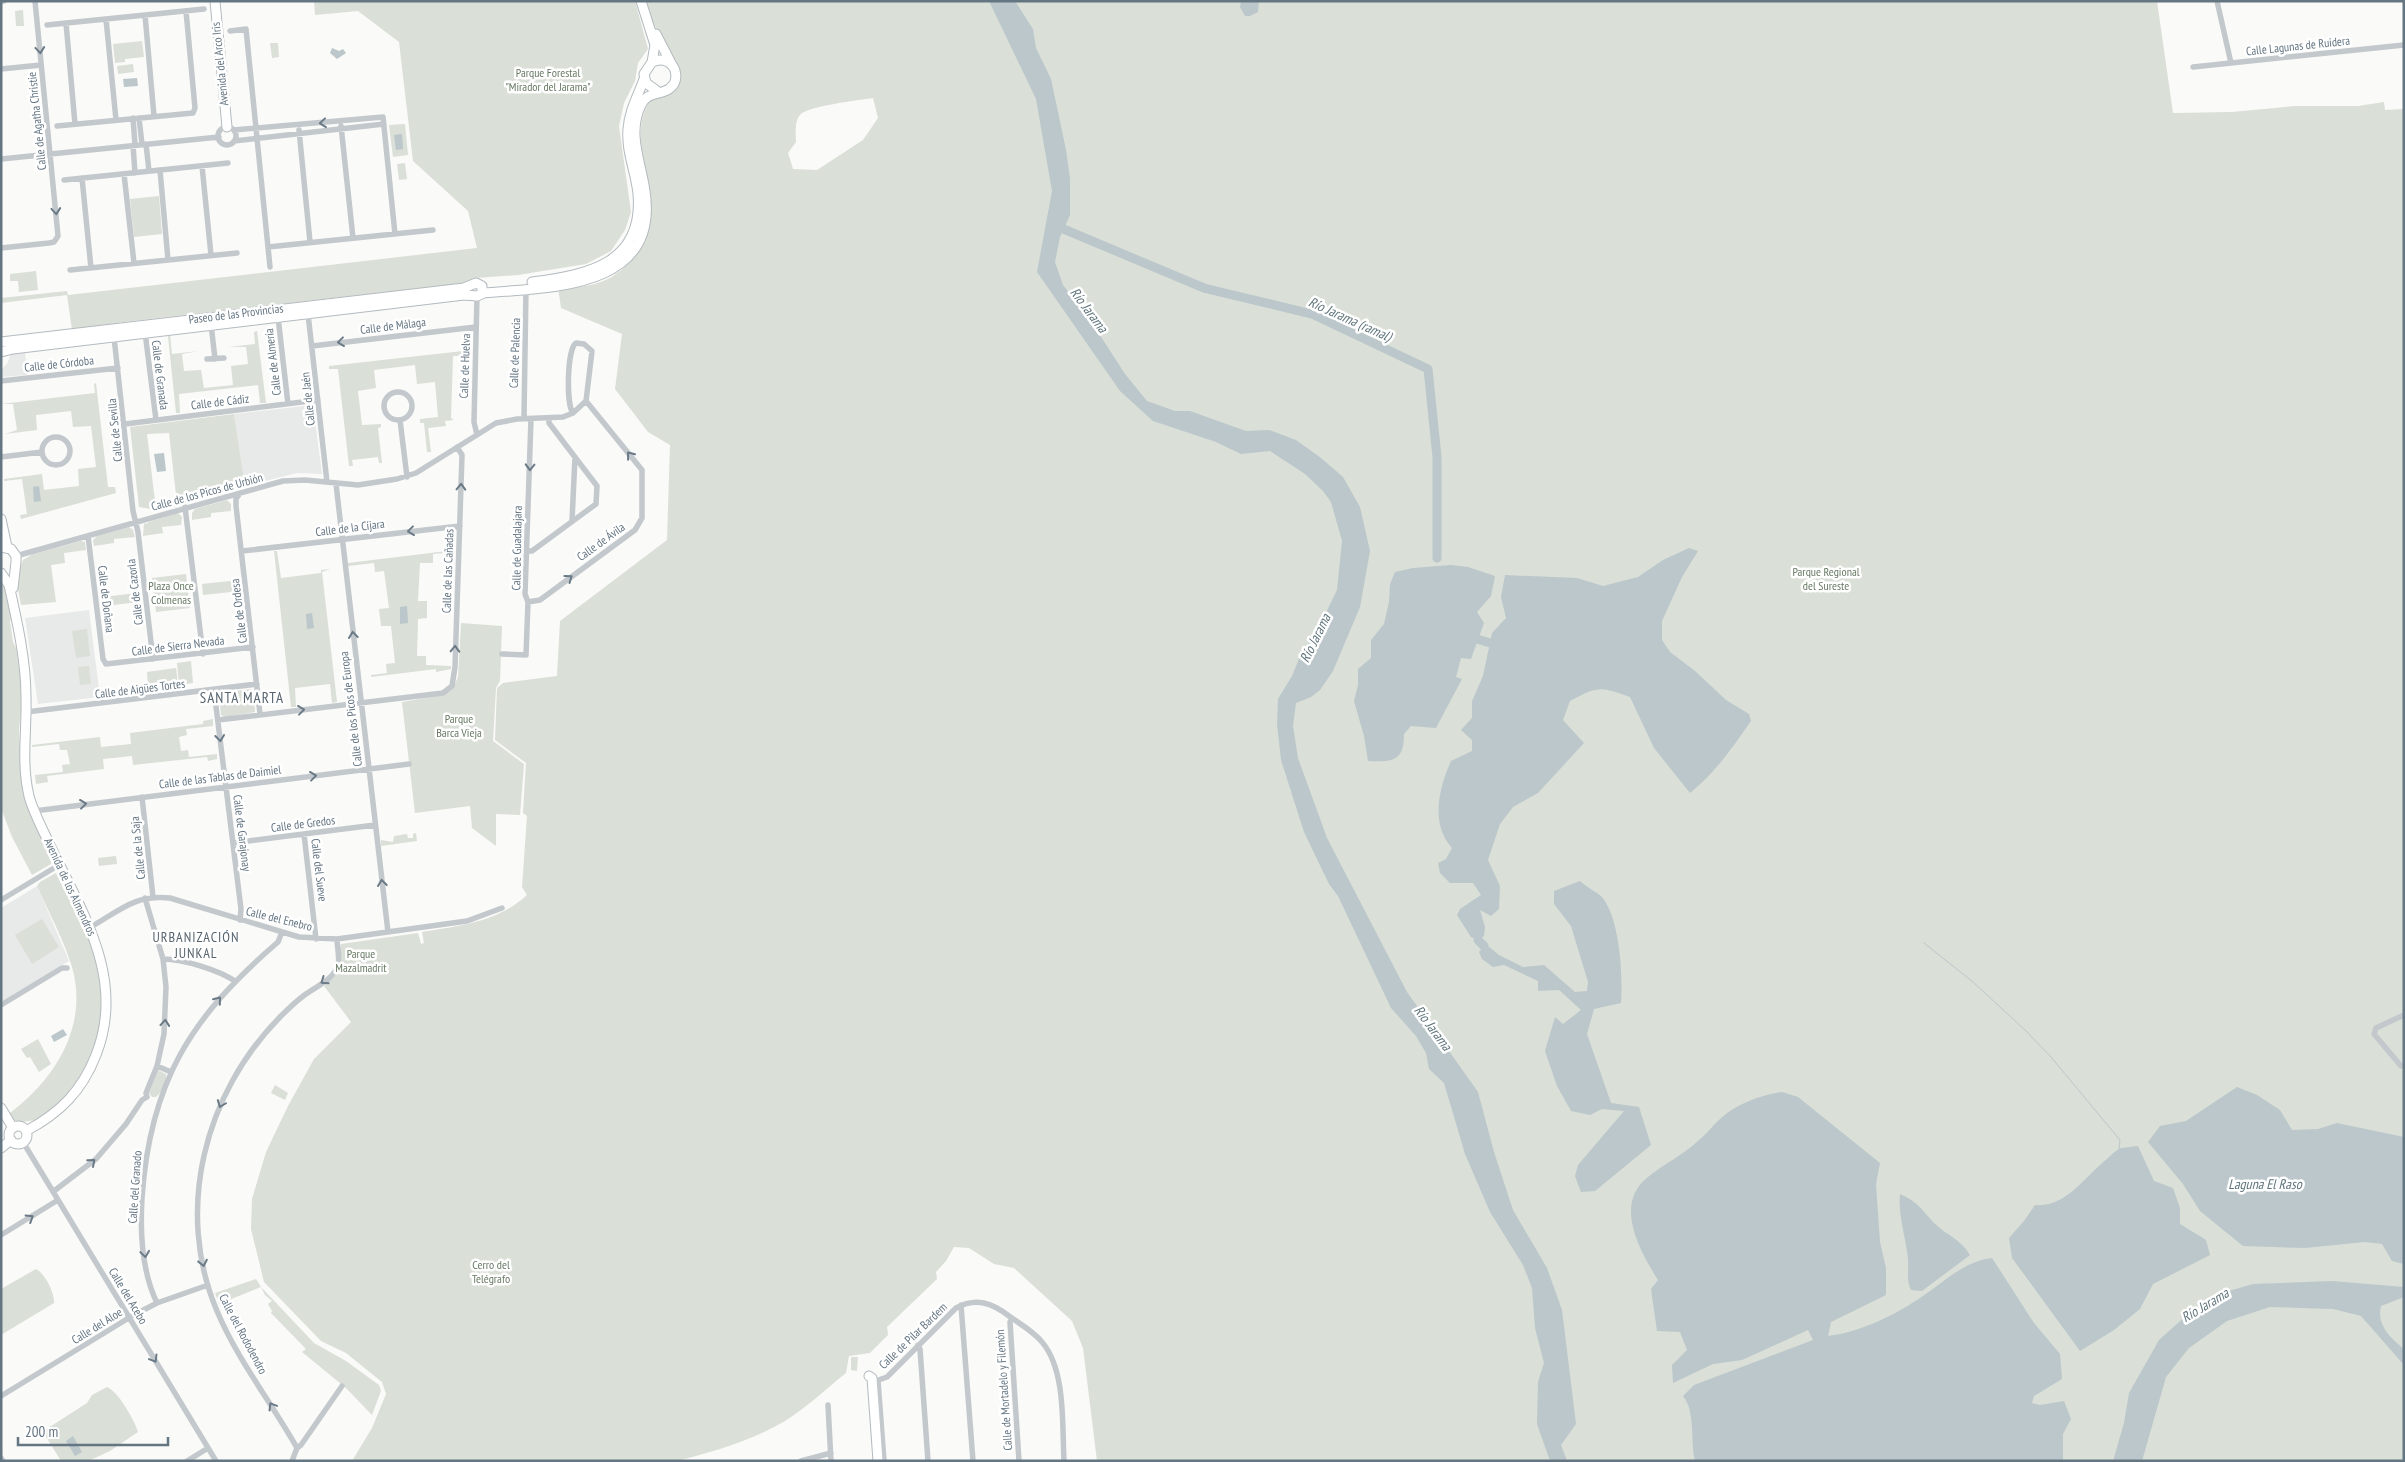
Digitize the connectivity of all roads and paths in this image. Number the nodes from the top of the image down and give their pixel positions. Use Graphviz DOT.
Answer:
graph roads {
  1 [pos="35,1"];
  2 [pos="215,1"];
  3 [pos="641,1"];
  4 [pos="2217,1"];
  5 [pos="204,9"];
  6 [pos="186,11"];
  7 [pos="145,15"];
  8 [pos="106,19"];
  9 [pos="647,20"];
  10 [pos="66,23"];
  11 [pos="47,25"];
  12 [pos="230,30"];
  13 [pos="2404,45"];
  14 [pos="652,62"];
  15 [pos="2230,63"];
  16 [pos="41,65"];
  17 [pos="672,65"];
  18 [pos="2194,67"];
  19 [pos="1,69"];
  20 [pos="644,78"];
  21 [pos="657,91"];
  22 [pos="154,116"];
  23 [pos="136,118"];
  24 [pos="116,120"];
  25 [pos="341,121"];
  26 [pos="75,124"];
  27 [pos="384,124"];
  28 [pos="299,125"];
  29 [pos="57,126"];
  30 [pos="230,128"];
  31 [pos="342,128"];
  32 [pos="256,129"];
  33 [pos="299,132"];
  34 [pos="219,137"];
  35 [pos="257,137"];
  36 [pos="234,141"];
  37 [pos="139,145"];
  38 [pos="50,153"];
  39 [pos="1,159"];
  40 [pos="228,163"];
  41 [pos="202,166"];
  42 [pos="160,170"];
  43 [pos="149,171"];
  44 [pos="135,173"];
  45 [pos="124,174"];
  46 [pos="82,178"];
  47 [pos="64,180"];
  48 [pos="433,230"];
  49 [pos="395,234"];
  50 [pos="353,238"];
  51 [pos="310,242"];
  52 [pos="268,247"];
  53 [pos="1,248"];
  54 [pos="237,253"];
  55 [pos="211,255"];
  56 [pos="168,260"];
  57 [pos="134,263"];
  58 [pos="270,267"];
  59 [pos="91,268"];
  60 [pos="70,270"];
  61 [pos="526,288"];
  62 [pos="478,292"];
  63 [pos="308,314"];
  64 [pos="278,317"];
  65 [pos="211,324"];
  66 [pos="476,326"];
  67 [pos="145,332"];
  68 [pos="114,337"];
  69 [pos="1,342"];
  70 [pos="312,346"];
  71 [pos="1,352"];
  72 [pos="215,358"];
  73 [pos="224,358"];
  74 [pos="207,359"];
  75 [pos="118,368"];
  76 [pos="1,381"];
  77 [pos="318,400"];
  78 [pos="586,401"];
  79 [pos="288,404"];
  80 [pos="573,413"];
  81 [pos="524,418"];
  82 [pos="549,418"];
  83 [pos="531,419"];
  84 [pos="156,420"];
  85 [pos="400,420"];
  86 [pos="125,424"];
  87 [pos="477,435"];
  88 [pos="457,446"];
  89 [pos="42,452"];
  90 [pos="1,457"];
  91 [pos="575,457"];
  92 [pos="407,477"];
  93 [pos="327,482"];
  94 [pos="336,484"];
  95 [pos="240,493"];
  96 [pos="226,497"];
  97 [pos="236,506"];
  98 [pos="185,508"];
  99 [pos="1,519"];
  100 [pos="572,521"];
  101 [pos="136,522"];
  102 [pos="460,526"];
  103 [pos="88,536"];
  104 [pos="341,540"];
  105 [pos="4,547"];
  106 [pos="242,551"];
  107 [pos="526,551"];
  108 [pos="16,556"];
  109 [pos="14,566"];
  110 [pos="1,572"];
  111 [pos="528,602"];
  112 [pos="15,613"];
  113 [pos="253,647"];
  114 [pos="203,654"];
  115 [pos="502,654"];
  116 [pos="153,659"];
  117 [pos="106,664"];
  118 [pos="257,684"];
  119 [pos="214,690"];
  120 [pos="361,703"];
  121 [pos="26,712"];
  122 [pos="260,714"];
  123 [pos="218,720"];
  124 [pos="409,764"];
  125 [pos="368,769"];
  126 [pos="226,786"];
  127 [pos="142,797"];
  128 [pos="34,811"];
  129 [pos="375,825"];
  130 [pos="304,834"];
  131 [pos="233,843"];
  132 [pos="60,865"];
  133 [pos="153,897"];
  134 [pos="144,898"];
  135 [pos="1,900"];
  136 [pos="502,908"];
  137 [pos="240,920"];
  138 [pos="89,928"];
  139 [pos="282,932"];
  140 [pos="388,932"];
  141 [pos="316,939"];
  142 [pos="337,939"];
  143 [pos="163,959"];
  144 [pos="67,968"];
  145 [pos="236,981"];
  146 [pos="1,1005"];
  147 [pos="2404,1015"];
  148 [pos="157,1066"];
  149 [pos="2404,1066"];
  150 [pos="171,1072"];
  151 [pos="147,1097"];
  152 [pos="159,1102"];
  153 [pos="1,1108"];
  154 [pos="13,1128"];
  155 [pos="26,1131"];
  156 [pos="11,1140"];
  157 [pos="23,1142"];
  158 [pos="1,1148"];
  159 [pos="54,1191"];
  160 [pos="58,1200"];
  161 [pos="1,1235"];
  162 [pos="208,1285"];
  163 [pos="157,1302"];
  164 [pos="961,1305"];
  165 [pos="129,1318"];
  166 [pos="1012,1318"];
  167 [pos="918,1345"];
  168 [pos="875,1382"];
  169 [pos="342,1386"];
  170 [pos="1,1396"];
  171 [pos="828,1405"];
  172 [pos="208,1448"];
  173 [pos="297,1448"];
  174 [pos="831,1453"];
  175 [pos="187,1461"];
  176 [pos="216,1461"];
  177 [pos="292,1461"];
  178 [pos="801,1461"];
  179 [pos="831,1461"];
  180 [pos="873,1461"];
  181 [pos="878,1461"];
  182 [pos="884,1461"];
  183 [pos="928,1461"];
  184 [pos="973,1461"];
  185 [pos="1019,1461"];
  186 [pos="1064,1461"];
  1 -- 16 [label="street, Calle de Agatha Christie, one-way"];
  2 -- 30 [label="street, Avenida del Arco Iris"];
  3 -- 9 [label="street"];
  4 -- 15 [label="street"];
  5 -- 6 [label="street"];
  6 -- 7 [label="street"];
  6 -- 22 [label="street"];
  7 -- 8 [label="street"];
  7 -- 22 [label="street"];
  8 -- 10 [label="street"];
  8 -- 24 [label="street"];
  9 -- 14 [label="street"];
  9 -- 17 [label="street"];
  10 -- 11 [label="street"];
  10 -- 26 [label="street"];
  12 -- 32 [label="street, Avenida del Arco Iris"];
  13 -- 15 [label="street, Calle Lagunas de Ruidera"];
  14 -- 17 [label="street"];
  14 -- 20 [label="street"];
  15 -- 18 [label="street, Calle Lagunas de Ruidera"];
  16 -- 19 [label="street"];
  16 -- 38 [label="street, Calle de Agatha Christie"];
  17 -- 21 [label="street"];
  20 -- 21 [label="street"];
  20 -- 62 [label="street, Paseo de las Provincias"];
  21 -- 61 [label="street, Paseo de las Provincias"];
  22 -- 23 [label="street"];
  23 -- 24 [label="street"];
  23 -- 37 [label="street"];
  24 -- 26 [label="street"];
  25 -- 27 [label="street"];
  25 -- 28 [label="street, one-way"];
  25 -- 31 [label="street"];
  26 -- 29 [label="street"];
  27 -- 31 [label="street"];
  27 -- 49 [label="street"];
  28 -- 32 [label="street"];
  28 -- 33 [label="street"];
  30 -- 32 [label="street"];
  30 -- 34 [label="street"];
  30 -- 36 [label="street"];
  31 -- 33 [label="street"];
  31 -- 50 [label="street"];
  32 -- 35 [label="street, Avenida del Arco Iris"];
  33 -- 35 [label="street"];
  33 -- 51 [label="street"];
  34 -- 36 [label="street"];
  34 -- 37 [label="street"];
  35 -- 36 [label="street"];
  35 -- 52 [label="street, Avenida del Arco Iris"];
  37 -- 38 [label="street"];
  37 -- 43 [label="street"];
  37 -- 44 [label="street"];
  38 -- 39 [label="street"];
  38 -- 53 [label="street, Calle de Agatha Christie, one-way"];
  40 -- 41 [label="street"];
  41 -- 42 [label="street"];
  41 -- 55 [label="street"];
  42 -- 43 [label="street"];
  42 -- 56 [label="street"];
  43 -- 44 [label="street"];
  44 -- 45 [label="street"];
  45 -- 46 [label="street"];
  45 -- 57 [label="street"];
  46 -- 47 [label="street"];
  46 -- 59 [label="street"];
  48 -- 49 [label="street"];
  49 -- 50 [label="street"];
  50 -- 51 [label="street"];
  51 -- 52 [label="street"];
  52 -- 58 [label="street, Avenida del Arco Iris"];
  54 -- 55 [label="street"];
  55 -- 56 [label="street"];
  56 -- 57 [label="street"];
  57 -- 59 [label="street"];
  59 -- 60 [label="street"];
  61 -- 62 [label="street, Paseo de las Provincias"];
  61 -- 81 [label="street, Calle de Palencia"];
  62 -- 63 [label="street, Paseo de las Provincias"];
  62 -- 66 [label="street, Calle de Huelva"];
  62 -- 69 [label="street, Paseo de las Provincias"];
  63 -- 64 [label="street, Paseo de las Provincias"];
  63 -- 70 [label="street, Calle de Jaén"];
  64 -- 65 [label="street, Paseo de las Provincias"];
  64 -- 79 [label="street, Calle de Almería"];
  65 -- 67 [label="street, Paseo de las Provincias"];
  65 -- 72 [label="street, Paseo de las Provincias"];
  66 -- 70 [label="street, Calle de Málaga, one-way"];
  66 -- 87 [label="street, Calle de Huelva"];
  67 -- 68 [label="street, Paseo de las Provincias"];
  67 -- 84 [label="street, Calle de Granada"];
  68 -- 71 [label="street, Paseo de las Provincias"];
  68 -- 75 [label="street, Calle de Sevilla"];
  70 -- 77 [label="street, Calle de Jaén"];
  72 -- 73 [label="street"];
  72 -- 74 [label="street"];
  75 -- 76 [label="street, Calle de Córdoba"];
  75 -- 86 [label="street, Calle de Sevilla"];
  77 -- 79 [label="street, Calle de Cádiz"];
  77 -- 93 [label="street, Calle de Jaén"];
  78 -- 80 [label="street"];
  78 -- 80 [label="street"];
  111 -- 78 [label="street, Calle de Ávila, one-way"];
  79 -- 84 [label="street, Calle de Cádiz"];
  80 -- 82 [label="street, Calle de los Picos de Urbión"];
  81 -- 83 [label="street, Calle de los Picos de Urbión"];
  81 -- 87 [label="street, Calle de los Picos de Urbión"];
  82 -- 83 [label="street, Calle de los Picos de Urbión"];
  82 -- 91 [label="street"];
  83 -- 107 [label="street, Calle de Guadalajara, one-way"];
  84 -- 86 [label="street, Calle de Cádiz"];
  85 -- 85 [label="street"];
  85 -- 92 [label="street"];
  86 -- 101 [label="street, Calle de Sevilla"];
  87 -- 88 [label="street, Calle de los Picos de Urbión"];
  88 -- 92 [label="street, Calle de los Picos de Urbión"];
  102 -- 88 [label="street, Calle de las Cañadas, one-way"];
  89 -- 89 [label="street"];
  89 -- 90 [label="street"];
  91 -- 100 [label="street"];
  91 -- 100 [label="street"];
  92 -- 94 [label="street, Calle de los Picos de Urbión"];
  93 -- 94 [label="street, Calle de los Picos de Urbión"];
  93 -- 95 [label="street, Calle de los Picos de Urbión"];
  94 -- 104 [label="street, Calle de los Picos de Europa"];
  95 -- 96 [label="street, Calle de los Picos de Urbión"];
  95 -- 97 [label="street, Calle de Ordesa"];
  96 -- 97 [label="street"];
  96 -- 98 [label="street, Calle de los Picos de Urbión"];
  97 -- 106 [label="street, Calle de Ordesa"];
  98 -- 101 [label="street, Calle de los Picos de Urbión"];
  98 -- 114 [label="street"];
  99 -- 105 [label="street"];
  100 -- 107 [label="street"];
  101 -- 103 [label="street, Calle de los Picos de Urbión"];
  101 -- 116 [label="street, Calle de Cazorla"];
  102 -- 104 [label="street, Calle de la Cíjara, one-way"];
  120 -- 102 [label="street, Calle de las Cañadas, one-way"];
  103 -- 108 [label="street, Calle de los Picos de Urbión"];
  103 -- 117 [label="street, Calle de Doñana"];
  104 -- 106 [label="street, Calle de la Cíjara"];
  120 -- 104 [label="street, Calle de los Picos de Europa, one-way"];
  105 -- 108 [label="street"];
  106 -- 113 [label="street, Calle de Ordesa"];
  107 -- 111 [label="street, Calle de Guadalajara"];
  108 -- 109 [label="street, Avenida de los Almendros"];
  109 -- 110 [label="street"];
  109 -- 112 [label="street, Avenida de los Almendros"];
  110 -- 112 [label="street, Avenida de los Almendros"];
  111 -- 115 [label="street, Calle de Guadalajara"];
  112 -- 121 [label="street, Avenida de los Almendros"];
  113 -- 114 [label="street, Calle de Sierra Nevada"];
  113 -- 118 [label="street, Calle de Ordesa"];
  114 -- 116 [label="street, Calle de Sierra Nevada"];
  116 -- 117 [label="street, Calle de Sierra Nevada"];
  118 -- 119 [label="street, Calle de Aigües Tortes"];
  118 -- 122 [label="street, Calle de Ordesa"];
  119 -- 121 [label="street, Calle de Aigües Tortes"];
  119 -- 123 [label="street, Calle de Garajonay"];
  122 -- 120 [label="street, one-way"];
  120 -- 125 [label="street, Calle de los Picos de Europa"];
  121 -- 128 [label="street, Avenida de los Almendros"];
  122 -- 123 [label="street"];
  123 -- 126 [label="street, Calle de Garajonay, one-way"];
  124 -- 125 [label="street, Calle de las Tablas de Daimiel"];
  126 -- 125 [label="street, Calle de las Tablas de Daimiel, one-way"];
  125 -- 129 [label="street, Calle de los Picos de Europa"];
  126 -- 127 [label="street, Calle de las Tablas de Daimiel"];
  126 -- 131 [label="street, Calle de Garajonay"];
  128 -- 127 [label="street, Calle de las Tablas de Daimiel, one-way"];
  127 -- 133 [label="street, Calle de la Saja"];
  128 -- 132 [label="street, Avenida de los Almendros"];
  129 -- 130 [label="street, Calle de Gredos"];
  140 -- 129 [label="street, Calle de los Picos de Europa, one-way"];
  130 -- 131 [label="street, Calle de Gredos"];
  130 -- 141 [label="street, Calle del Sueve"];
  131 -- 137 [label="street, Calle de Garajonay"];
  132 -- 135 [label="street"];
  132 -- 138 [label="street, Avenida de los Almendros"];
  133 -- 134 [label="street, Calle del Enebro"];
  133 -- 137 [label="street, Calle del Enebro"];
  134 -- 138 [label="street, Calle del Enebro"];
  134 -- 143 [label="street"];
  136 -- 140 [label="street, Calle del Enebro"];
  137 -- 139 [label="street, Calle del Enebro"];
  138 -- 155 [label="street, Avenida de los Almendros"];
  139 -- 141 [label="street, Calle del Enebro"];
  139 -- 145 [label="street, Calle del Granado"];
  140 -- 142 [label="street, Calle del Enebro"];
  141 -- 142 [label="street, Calle del Enebro"];
  142 -- 162 [label="street, Calle del Rododendro, one-way"];
  143 -- 145 [label="street"];
  148 -- 143 [label="street, one-way"];
  144 -- 146 [label="street"];
  150 -- 145 [label="street, Calle del Granado, one-way"];
  147 -- 149 [label="street"];
  148 -- 150 [label="street"];
  148 -- 151 [label="street"];
  150 -- 152 [label="street, Calle del Granado"];
  151 -- 152 [label="street"];
  159 -- 151 [label="street, one-way"];
  152 -- 163 [label="street, Calle del Granado, one-way"];
  153 -- 154 [label="street"];
  154 -- 155 [label="street"];
  154 -- 156 [label="street"];
  155 -- 157 [label="street"];
  156 -- 157 [label="street"];
  156 -- 158 [label="street"];
  157 -- 159 [label="street, Calle del Acebo"];
  159 -- 160 [label="street, Calle del Acebo"];
  161 -- 160 [label="street, one-way"];
  160 -- 165 [label="street, Calle del Acebo"];
  162 -- 163 [label="street, Calle del Aloe"];
  173 -- 162 [label="street, Calle del Rododendro, one-way"];
  163 -- 165 [label="street, Calle del Aloe"];
  164 -- 166 [label="street, Calle de Pilar Bardem"];
  164 -- 167 [label="street, Calle de Pilar Bardem"];
  164 -- 184 [label="street"];
  165 -- 170 [label="street, Calle del Aloe"];
  165 -- 172 [label="street, Calle del Acebo, one-way"];
  166 -- 185 [label="street, Calle de Mortadelo y Filemón"];
  166 -- 186 [label="street, Calle de Pilar Bardem"];
  167 -- 168 [label="street, Calle de Pilar Bardem"];
  167 -- 183 [label="street"];
  168 -- 180 [label="street"];
  168 -- 181 [label="street"];
  168 -- 182 [label="street"];
  169 -- 173 [label="street"];
  171 -- 174 [label="street"];
  172 -- 175 [label="street"];
  172 -- 176 [label="street, Calle del Acebo"];
  173 -- 177 [label="street"];
  174 -- 178 [label="street"];
  174 -- 179 [label="street"];
}
